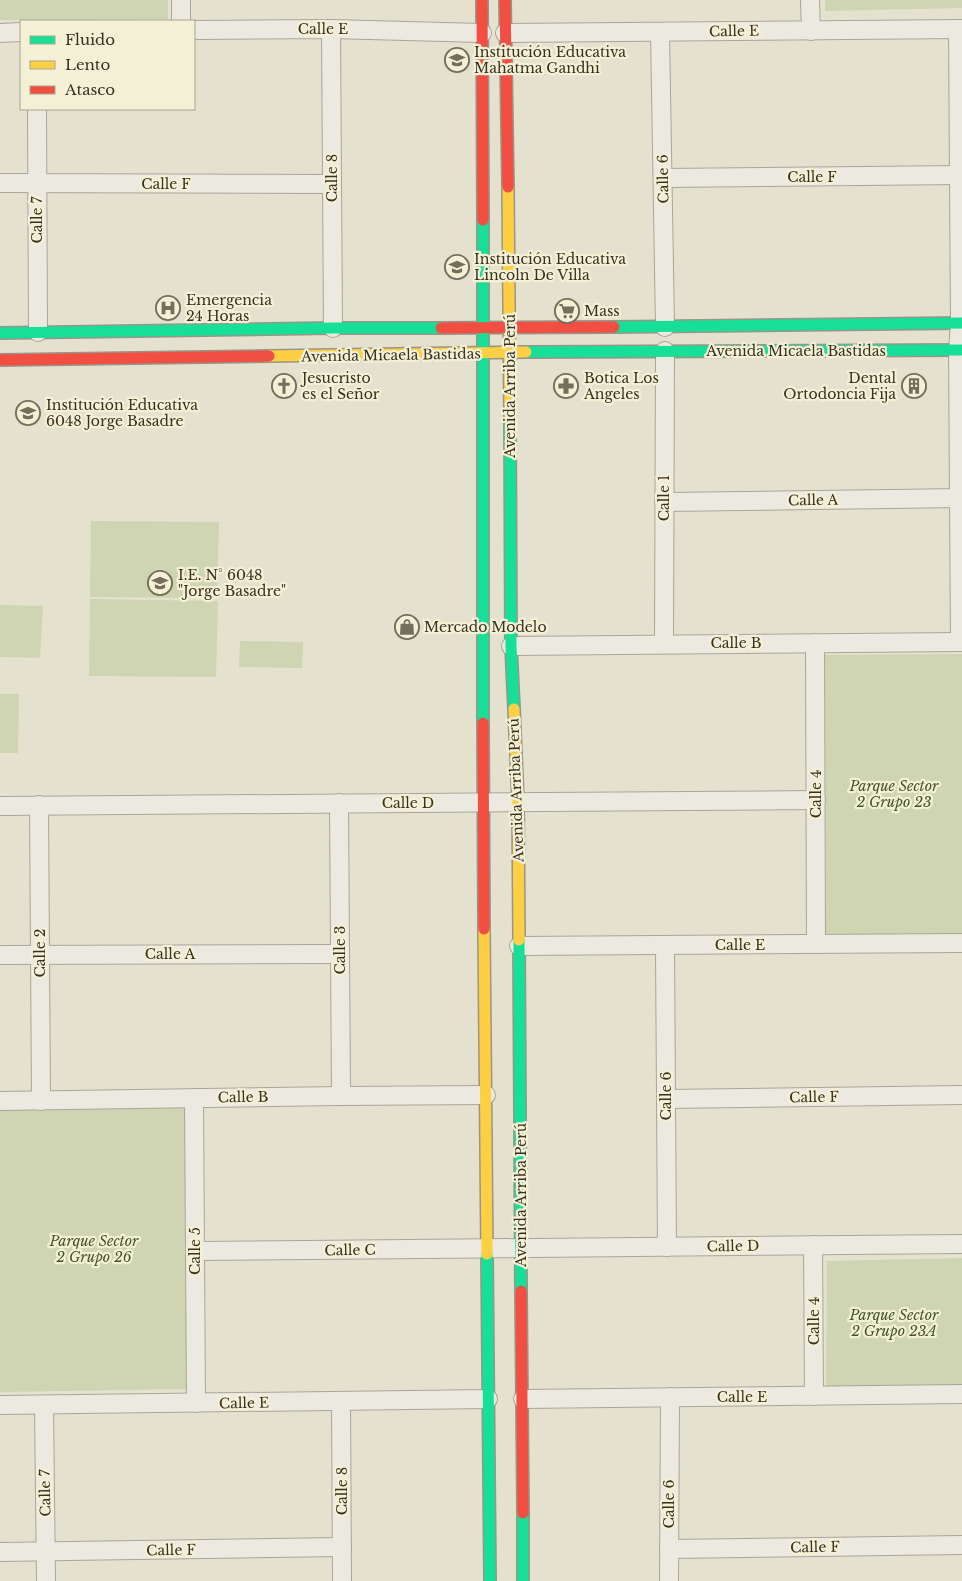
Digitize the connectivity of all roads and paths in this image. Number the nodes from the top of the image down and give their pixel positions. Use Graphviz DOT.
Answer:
graph roads {
  1 [pos="181,0"];
  2 [pos="482,0"];
  3 [pos="505,0"];
  4 [pos="810,0"];
  5 [pos="181,20"];
  6 [pos="330,29"];
  7 [pos="960,29"];
  8 [pos="195,30"];
  9 [pos="811,30"];
  10 [pos="20,32"];
  11 [pos="660,32"];
  12 [pos="0,33"];
  13 [pos="482,33"];
  14 [pos="505,33"];
  15 [pos="37,110"];
  16 [pos="960,175"];
  17 [pos="663,178"];
  18 [pos="37,183"];
  19 [pos="0,184"];
  20 [pos="332,184"];
  21 [pos="961,323"];
  22 [pos="665,327"];
  23 [pos="333,328"];
  24 [pos="484,328"];
  25 [pos="510,328"];
  26 [pos="0,332"];
  27 [pos="38,332"];
  28 [pos="960,350"];
  29 [pos="510,352"];
  30 [pos="665,352"];
  31 [pos="484,353"];
  32 [pos="0,360"];
  33 [pos="961,498"];
  34 [pos="664,502"];
  35 [pos="961,642"];
  36 [pos="815,643"];
  37 [pos="664,644"];
  38 [pos="511,646"];
  39 [pos="816,800"];
  40 [pos="483,802"];
  41 [pos="518,802"];
  42 [pos="339,803"];
  43 [pos="39,805"];
  44 [pos="0,806"];
  45 [pos="962,943"];
  46 [pos="816,944"];
  47 [pos="665,945"];
  48 [pos="519,946"];
  49 [pos="0,954"];
  50 [pos="40,954"];
  51 [pos="340,954"];
  52 [pos="486,1095"];
  53 [pos="962,1095"];
  54 [pos="341,1096"];
  55 [pos="194,1098"];
  56 [pos="666,1099"];
  57 [pos="0,1101"];
  58 [pos="41,1101"];
  59 [pos="962,1244"];
  60 [pos="814,1245"];
  61 [pos="666,1247"];
  62 [pos="504,1248"];
  63 [pos="195,1251"];
  64 [pos="962,1394"];
  65 [pos="814,1396"];
  66 [pos="670,1397"];
  67 [pos="488,1399"];
  68 [pos="523,1399"];
  69 [pos="341,1401"];
  70 [pos="196,1403"];
  71 [pos="0,1405"];
  72 [pos="44,1405"];
  73 [pos="962,1545"];
  74 [pos="342,1547"];
  75 [pos="669,1549"];
  76 [pos="0,1552"];
  77 [pos="46,1552"];
  78 [pos="46,1581"];
  79 [pos="342,1581"];
  80 [pos="490,1581"];
  81 [pos="523,1581"];
  82 [pos="669,1581"];
  1 -- 5 [label="street"];
  2 -- 13 [label="street, Avenida Arriba Perú"];
  3 -- 14 [label="street, Avenida Arriba Perú"];
  4 -- 9 [label="street"];
  6 -- 8 [label="street, Calle E"];
  6 -- 13 [label="street, Calle E"];
  6 -- 20 [label="street, Calle 8"];
  7 -- 9 [label="street, Calle E"];
  7 -- 16 [label="street"];
  9 -- 11 [label="street, Calle E"];
  10 -- 12 [label="street"];
  11 -- 14 [label="street, Calle E"];
  11 -- 17 [label="street, Calle 6"];
  13 -- 24 [label="street, Avenida Arriba Perú"];
  14 -- 25 [label="street, Avenida Arriba Perú"];
  15 -- 18 [label="street, Calle 7"];
  16 -- 17 [label="street, Calle F"];
  16 -- 21 [label="street"];
  17 -- 22 [label="street, Calle 6"];
  18 -- 19 [label="street, Calle F"];
  18 -- 20 [label="street, Calle F"];
  18 -- 27 [label="street, Calle 7"];
  20 -- 23 [label="street, Calle 8"];
  21 -- 22 [label="street, Avenida Micaela Bastidas"];
  21 -- 28 [label="street"];
  22 -- 25 [label="street, Avenida Micaela Bastidas"];
  23 -- 24 [label="street, Avenida Micaela Bastidas"];
  23 -- 27 [label="street, Avenida Micaela Bastidas"];
  24 -- 25 [label="street, Avenida Micaela Bastidas"];
  24 -- 31 [label="street, Avenida Arriba Perú"];
  25 -- 29 [label="street, Avenida Arriba Perú"];
  26 -- 27 [label="street, Avenida Micaela Bastidas"];
  28 -- 30 [label="street, Avenida Micaela Bastidas"];
  28 -- 33 [label="street"];
  29 -- 30 [label="street, Avenida Micaela Bastidas"];
  29 -- 31 [label="street, Avenida Micaela Bastidas"];
  29 -- 38 [label="street, Avenida Arriba Perú"];
  30 -- 34 [label="street, Calle 1"];
  31 -- 32 [label="street, Avenida Micaela Bastidas"];
  31 -- 40 [label="street, Avenida Arriba Perú"];
  33 -- 34 [label="street, Calle A"];
  33 -- 35 [label="street"];
  34 -- 37 [label="street, Calle 1"];
  35 -- 36 [label="street, Calle B"];
  36 -- 37 [label="street, Calle B"];
  36 -- 39 [label="street, Calle 4"];
  37 -- 38 [label="street, Calle B"];
  38 -- 41 [label="street, Avenida Arriba Perú"];
  39 -- 41 [label="street, Calle D"];
  39 -- 46 [label="street, Calle 4"];
  40 -- 41 [label="street, Calle D"];
  40 -- 42 [label="street, Calle D"];
  40 -- 52 [label="street, Avenida Arriba Perú"];
  41 -- 48 [label="street, Avenida Arriba Perú"];
  42 -- 43 [label="street, Calle D"];
  42 -- 51 [label="street, Calle 3"];
  43 -- 44 [label="street, Calle D"];
  43 -- 50 [label="street, Calle 2"];
  45 -- 46 [label="street, Calle E"];
  46 -- 47 [label="street, Calle E"];
  47 -- 48 [label="street, Calle E"];
  47 -- 56 [label="street, Calle 6"];
  48 -- 62 [label="street, Avenida Arriba Perú"];
  49 -- 50 [label="street, Calle A"];
  50 -- 51 [label="street, Calle A"];
  50 -- 58 [label="street, Calle 2"];
  51 -- 54 [label="street, Calle 3"];
  52 -- 54 [label="street, Calle B"];
  52 -- 62 [label="street, Avenida Arriba Perú"];
  53 -- 56 [label="street, Calle F"];
  54 -- 55 [label="street, Calle B"];
  55 -- 58 [label="street, Calle B"];
  55 -- 63 [label="street, Calle 5"];
  56 -- 61 [label="street, Calle 6"];
  57 -- 58 [label="street, Calle B"];
  59 -- 60 [label="street, Calle D"];
  60 -- 61 [label="street, Calle D"];
  60 -- 65 [label="street, Calle 4"];
  61 -- 62 [label="street, Calle D"];
  62 -- 63 [label="street, Calle C"];
  62 -- 67 [label="street, Avenida Arriba Perú"];
  62 -- 68 [label="street, Avenida Arriba Perú"];
  63 -- 70 [label="street, Calle 5"];
  64 -- 65 [label="street, Calle E"];
  65 -- 66 [label="street, Calle E"];
  66 -- 68 [label="street, Calle E"];
  66 -- 75 [label="street, Calle 6"];
  67 -- 69 [label="street, Calle E"];
  67 -- 80 [label="street, Avenida Arriba Perú"];
  68 -- 81 [label="street, Avenida Arriba Perú"];
  69 -- 70 [label="street, Calle E"];
  69 -- 74 [label="street, Calle 8"];
  70 -- 72 [label="street, Calle E"];
  71 -- 72 [label="street, Calle E"];
  72 -- 77 [label="street, Calle 7"];
  73 -- 75 [label="street, Calle F"];
  74 -- 77 [label="street, Calle F"];
  74 -- 79 [label="street, Calle 8"];
  75 -- 82 [label="street, Calle 6"];
  76 -- 77 [label="street, Calle F"];
  77 -- 78 [label="street, Calle 7"];
}
